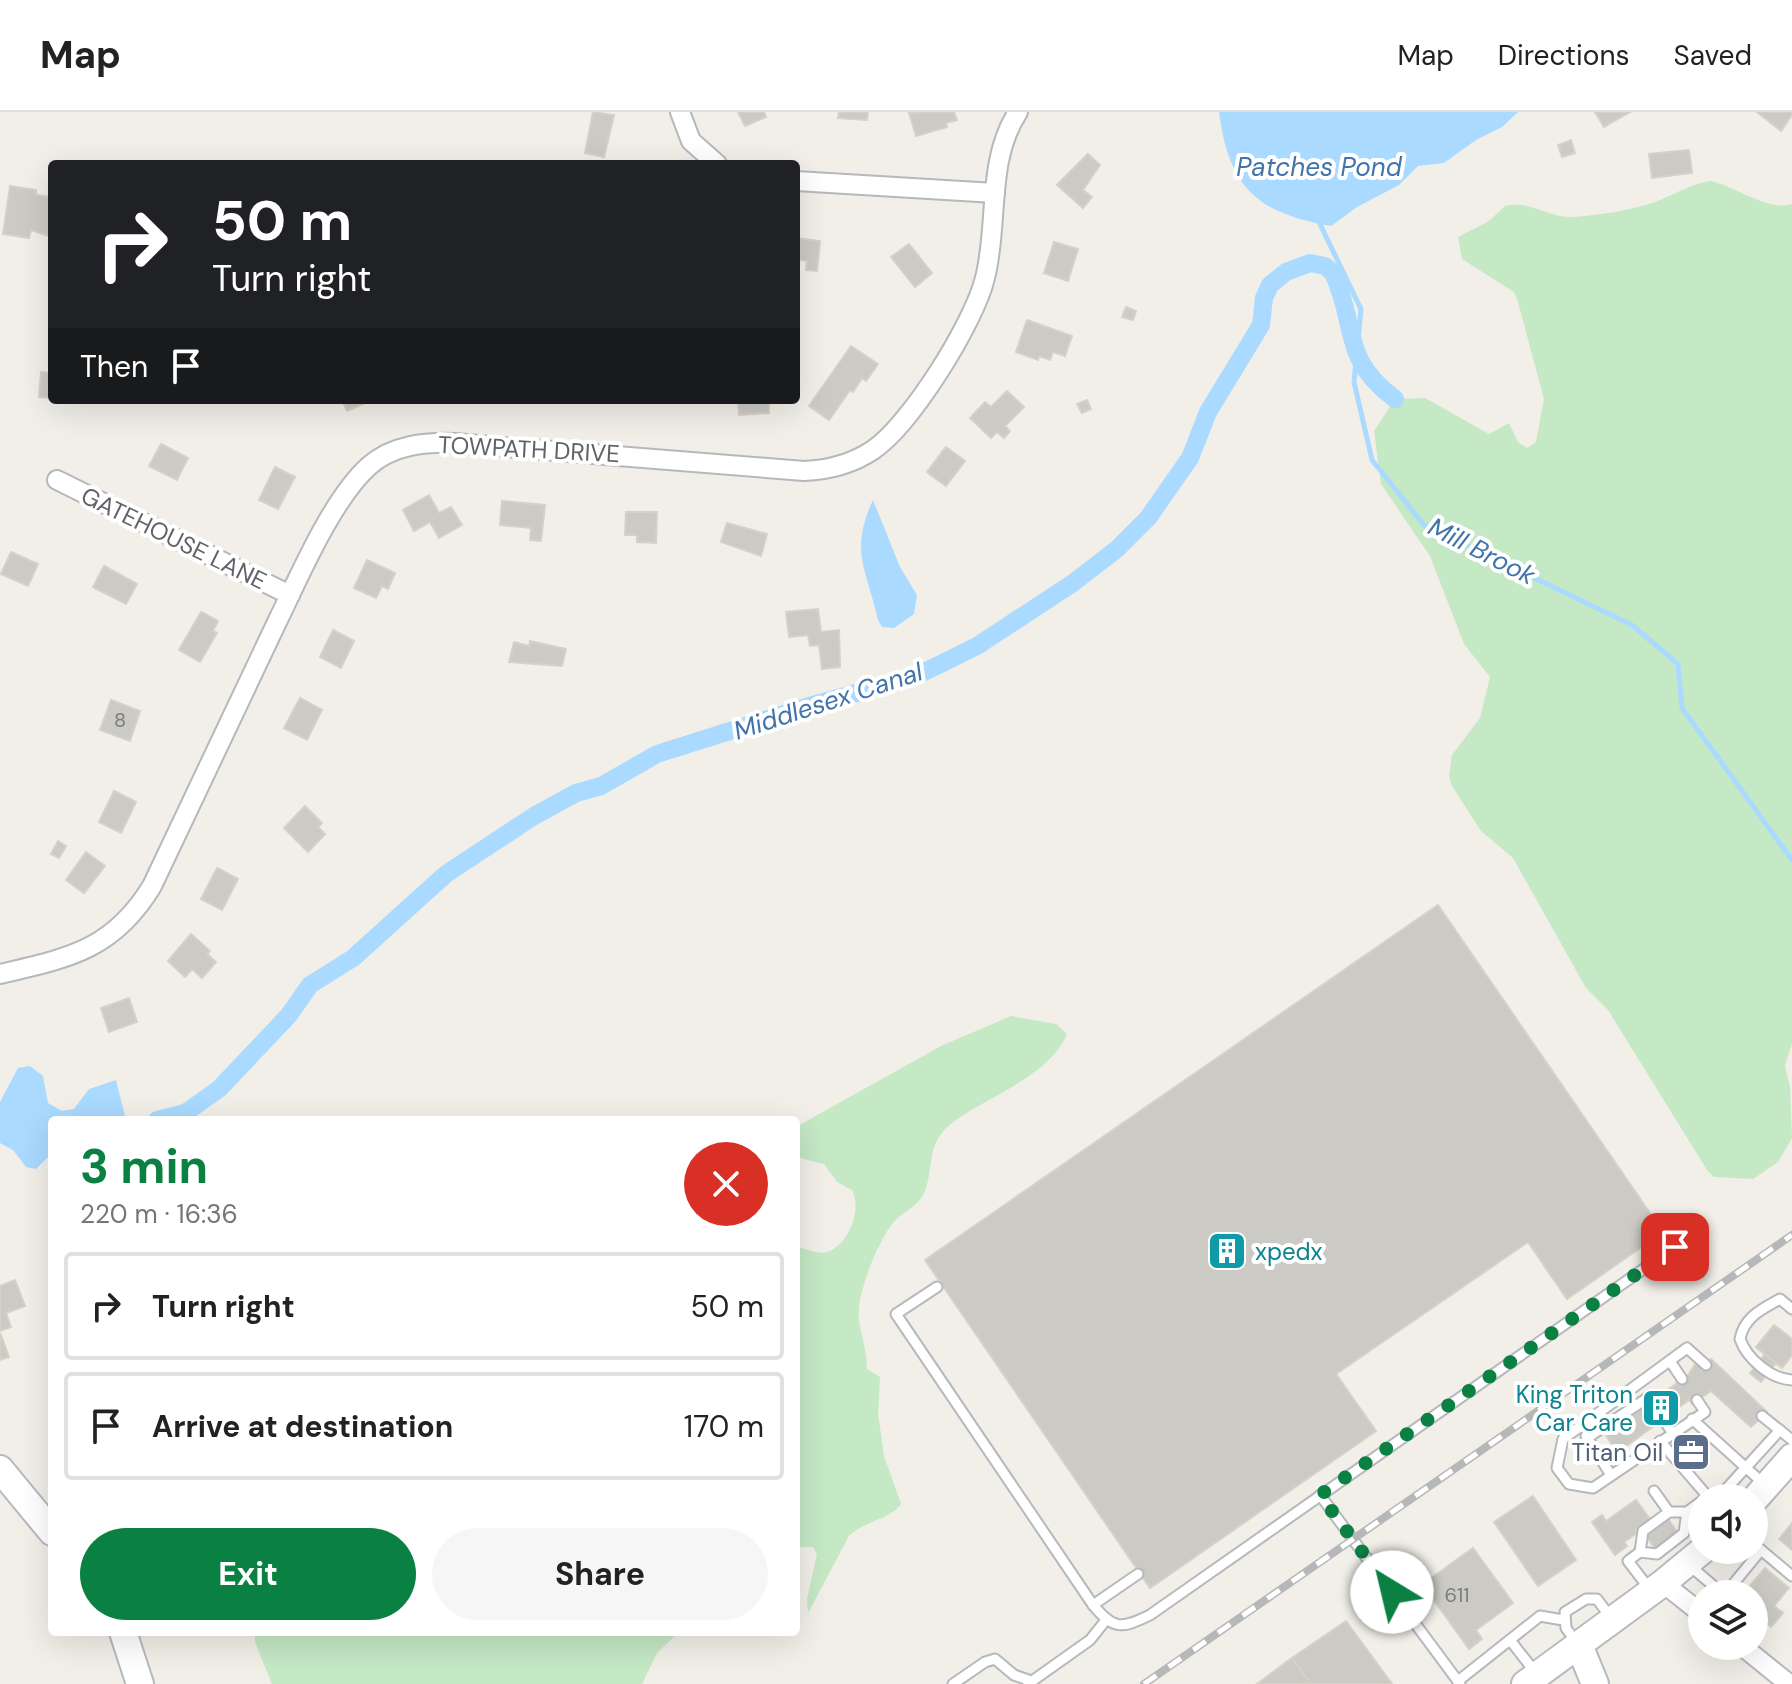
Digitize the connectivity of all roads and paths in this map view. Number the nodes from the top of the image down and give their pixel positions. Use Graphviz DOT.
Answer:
graph roads {
  1 [pos="680,112"];
  2 [pos="1018,112"];
  3 [pos="712,160"];
  4 [pos="800,181"];
  5 [pos="995,193"];
  6 [pos="57,480"];
  7 [pos="290,595"];
  8 [pos="0,974"];
  9 [pos="1675,1247"];
  10 [pos="937,1287"];
  11 [pos="1792,1309"];
  12 [pos="1670,1361"];
  13 [pos="1706,1365"];
  14 [pos="1682,1379"];
  15 [pos="1792,1380"];
  16 [pos="1697,1400"];
  17 [pos="1652,1401"];
  18 [pos="1762,1416"];
  19 [pos="1663,1419"];
  20 [pos="1692,1419"];
  21 [pos="1580,1427"];
  22 [pos="1780,1430"];
  23 [pos="1672,1432"];
  24 [pos="1587,1438"];
  25 [pos="1792,1440"];
  26 [pos="1660,1441"];
  27 [pos="1792,1457"];
  28 [pos="1745,1468"];
  29 [pos="0,1469"];
  30 [pos="1611,1475"];
  31 [pos="1696,1484"];
  32 [pos="1725,1484"];
  33 [pos="1755,1484"];
  34 [pos="1768,1484"];
  35 [pos="1654,1491"];
  36 [pos="1320,1495"];
  37 [pos="1669,1512"];
  38 [pos="1687,1512"];
  39 [pos="48,1527"];
  40 [pos="1640,1552"];
  41 [pos="1768,1556"];
  42 [pos="1688,1563"];
  43 [pos="1700,1564"];
  44 [pos="1138,1574"];
  45 [pos="1792,1576"];
  46 [pos="1713,1580"];
  47 [pos="1657,1588"];
  48 [pos="1093,1605"];
  49 [pos="1688,1606"];
  50 [pos="1106,1620"];
  51 [pos="1563,1620"];
  52 [pos="1613,1621"];
  53 [pos="124,1636"];
  54 [pos="1510,1640"];
  55 [pos="1579,1645"];
  56 [pos="1759,1660"];
  57 [pos="1531,1680"];
  58 [pos="1459,1682"];
  59 [pos="1030,1683"];
  60 [pos="140,1684"];
  61 [pos="953,1684"];
  62 [pos="1595,1684"];
  63 [pos="1789,1684"];
  1 -- 3 [label="street"];
  2 -- 5 [label="street, TOWPATH DRIVE"];
  4 -- 5 [label="street"];
  5 -- 7 [label="street, TOWPATH DRIVE"];
  6 -- 7 [label="street, GATEHOUSE LANE"];
  7 -- 8 [label="street, TOWPATH DRIVE"];
  9 -- 36 [label="lane"];
  10 -- 48 [label="lane"];
  11 -- 15 [label="lane"];
  12 -- 13 [label="lane"];
  12 -- 14 [label="lane"];
  12 -- 21 [label="lane"];
  16 -- 20 [label="lane"];
  17 -- 24 [label="lane"];
  18 -- 22 [label="lane"];
  19 -- 23 [label="lane"];
  20 -- 23 [label="lane"];
  20 -- 28 [label="lane"];
  21 -- 24 [label="lane"];
  21 -- 30 [label="lane"];
  22 -- 25 [label="lane"];
  22 -- 28 [label="lane"];
  23 -- 26 [label="lane"];
  24 -- 30 [label="lane"];
  26 -- 30 [label="lane"];
  26 -- 31 [label="lane"];
  27 -- 34 [label="main road"];
  28 -- 32 [label="lane"];
  28 -- 33 [label="lane"];
  29 -- 39 [label="main road"];
  35 -- 37 [label="lane"];
  36 -- 50 [label="lane"];
  36 -- 58 [label="lane"];
  37 -- 38 [label="lane"];
  37 -- 40 [label="lane"];
  38 -- 40 [label="lane"];
  40 -- 47 [label="lane"];
  41 -- 45 [label="lane"];
  42 -- 47 [label="main road"];
  43 -- 46 [label="lane"];
  44 -- 48 [label="lane"];
  47 -- 49 [label="street"];
  47 -- 52 [label="main road"];
  48 -- 50 [label="lane"];
  50 -- 59 [label="lane"];
  51 -- 52 [label="lane"];
  51 -- 54 [label="lane"];
  51 -- 55 [label="lane"];
  52 -- 55 [label="main road"];
  53 -- 60 [label="main road"];
  54 -- 57 [label="lane"];
  54 -- 58 [label="lane"];
  55 -- 57 [label="main road"];
  55 -- 62 [label="main road"];
  56 -- 63 [label="street"];
  59 -- 61 [label="lane"];
}
